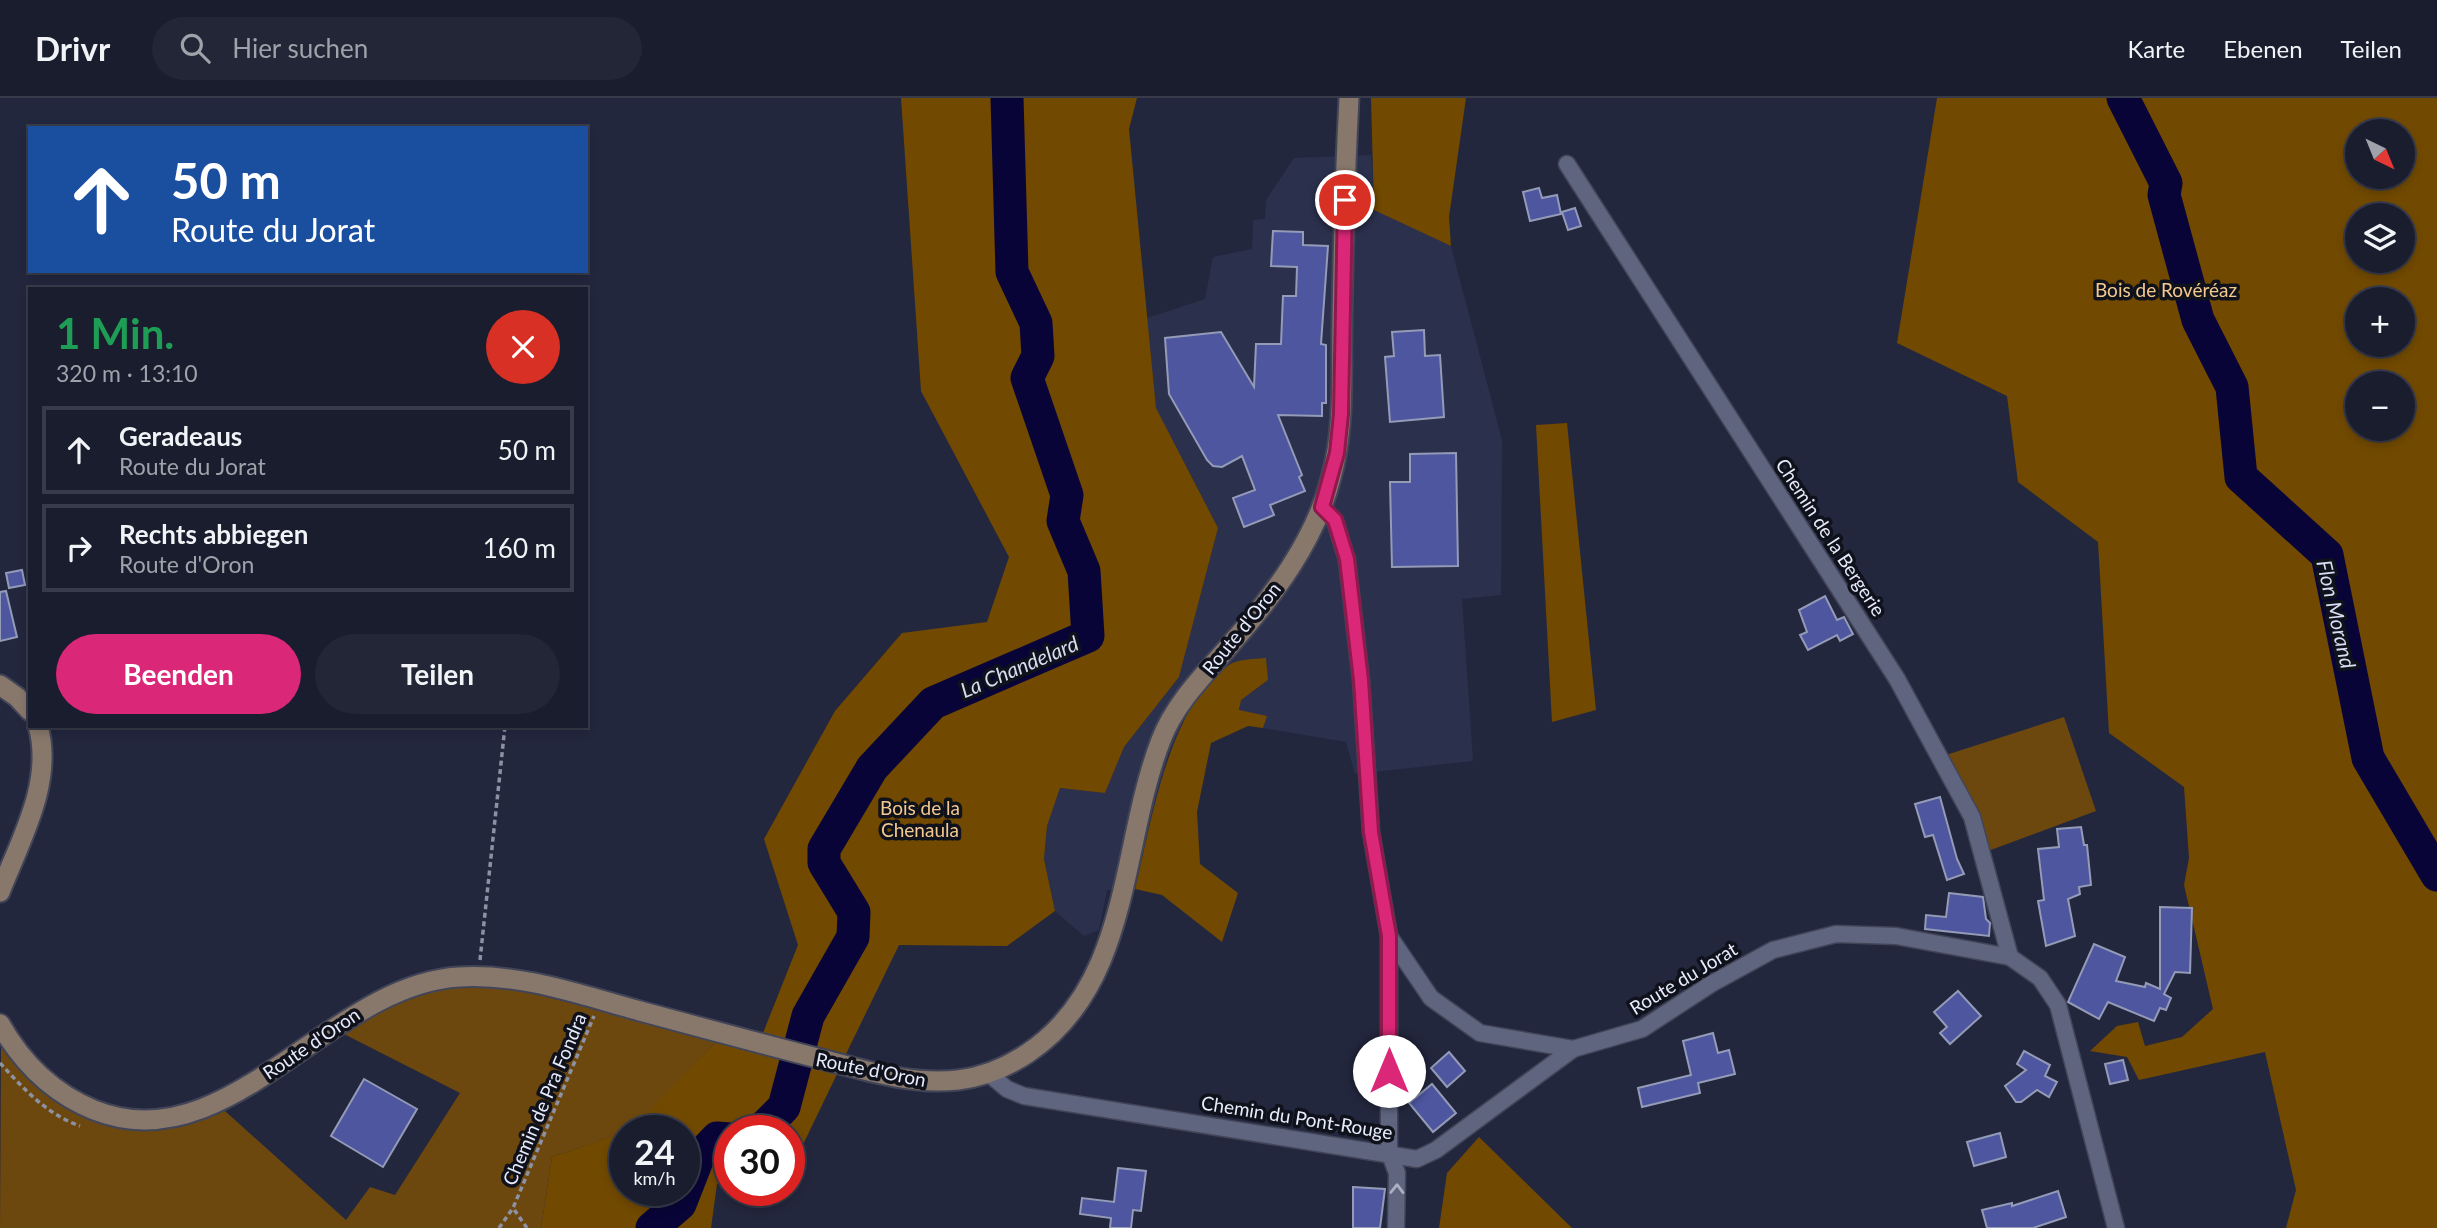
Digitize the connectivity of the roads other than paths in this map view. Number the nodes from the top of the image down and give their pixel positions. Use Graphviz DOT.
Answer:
graph roads {
  1 [pos="1349,98"];
  2 [pos="1567,164"];
  3 [pos="1322,507"];
  4 [pos="0,685"];
  5 [pos="28,708"];
  6 [pos="38,728"];
  7 [pos="0,892"];
  8 [pos="1389,936"];
  9 [pos="2010,957"];
  10 [pos="0,1024"];
  11 [pos="1573,1049"];
  12 [pos="988,1073"];
  13 [pos="1389,1152"];
  14 [pos="1396,1228"];
  15 [pos="2116,1228"];
  1 -- 3 [label="main road, Route d'Oron"];
  2 -- 9 [label="street, Chemin de la Bergerie"];
  3 -- 8 [label="street, Route du Jorat"];
  3 -- 12 [label="main road, Route d'Oron"];
  4 -- 5 [label="main road"];
  6 -- 7 [label="main road"];
  8 -- 11 [label="street, Route du Jorat"];
  8 -- 13 [label="street"];
  9 -- 11 [label="street, Route du Jorat"];
  9 -- 15 [label="street, Route du Jorat"];
  10 -- 12 [label="main road, Route d'Oron"];
  11 -- 13 [label="street, Chemin du Pont-Rouge"];
  12 -- 13 [label="street, Chemin du Pont-Rouge"];
  14 -- 13 [label="street, one-way"];
}
